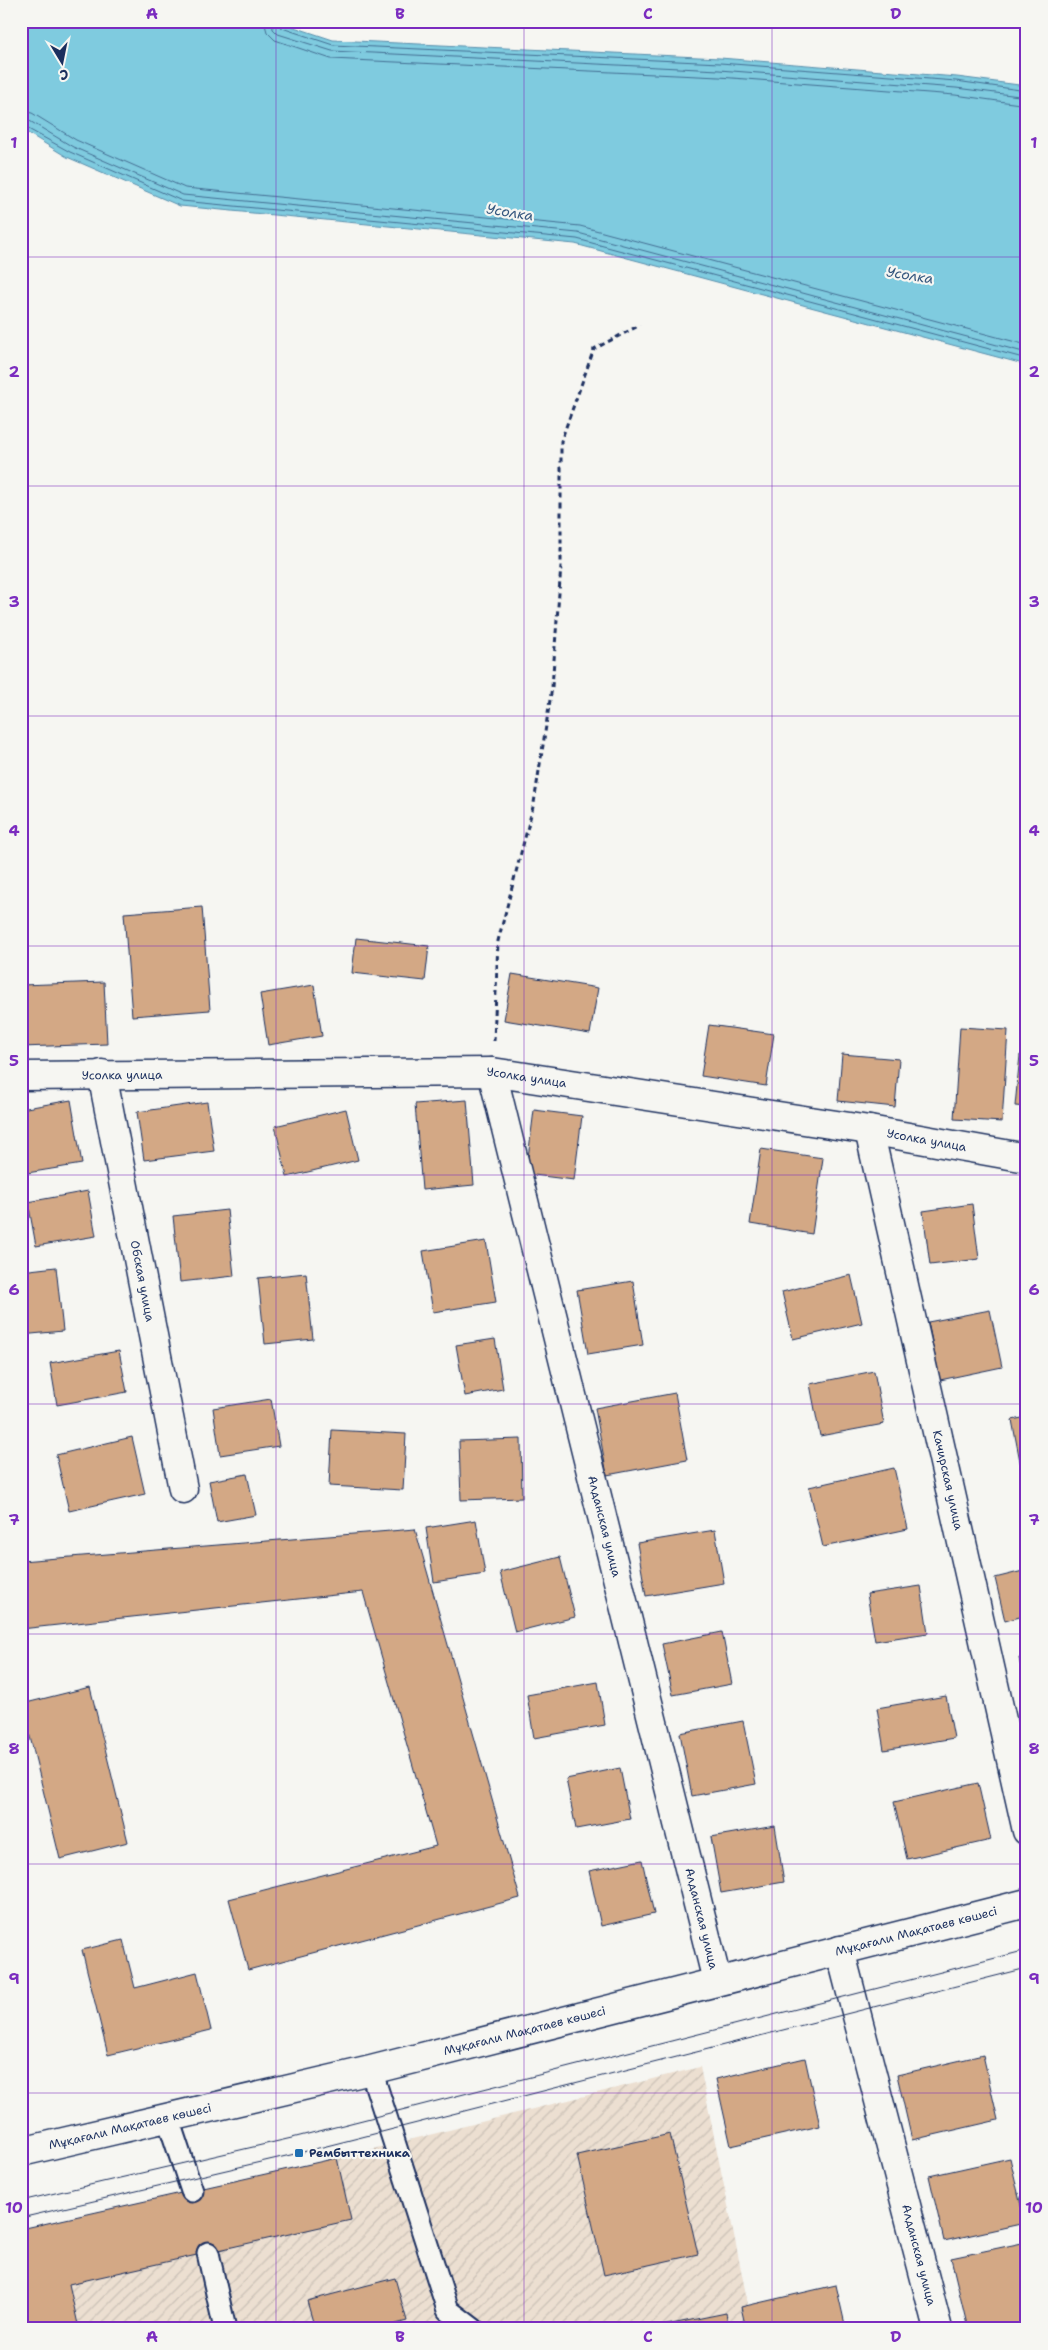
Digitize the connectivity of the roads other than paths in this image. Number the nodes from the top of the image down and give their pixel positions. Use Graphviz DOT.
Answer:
graph roads {
  1 [pos="492,1072"];
  2 [pos="102,1074"];
  3 [pos="21,1076"];
  4 [pos="869,1130"];
  5 [pos="1027,1158"];
  6 [pos="184,1489"];
  7 [pos="1027,1831"];
  8 [pos="1027,1904"];
  9 [pos="840,1950"];
  10 [pos="717,1981"];
  11 [pos="371,2070"];
  12 [pos="167,2116"];
  13 [pos="21,2152"];
  14 [pos="192,2191"];
  15 [pos="208,2253"];
  16 [pos="225,2329"];
  17 [pos="473,2329"];
  18 [pos="938,2329"];
  1 -- 2 [label="street, Усолка улица"];
  1 -- 4 [label="street, Усолка улица"];
  1 -- 10 [label="street, Алданская улица"];
  2 -- 3 [label="street, Усолка улица"];
  2 -- 6 [label="street, Обская улица"];
  4 -- 5 [label="street, Усолка улица"];
  4 -- 7 [label="street, Качирская улица"];
  8 -- 9 [label="street, Мұқағали Мақатаев көшесі"];
  9 -- 10 [label="street, Мұқағали Мақатаев көшесі"];
  9 -- 18 [label="street, Алданская улица"];
  10 -- 11 [label="street, Мұқағали Мақатаев көшесі"];
  11 -- 12 [label="street, Мұқағали Мақатаев көшесі"];
  11 -- 17 [label="lane"];
  12 -- 13 [label="street, Мұқағали Мақатаев көшесі"];
  12 -- 14 [label="lane"];
  15 -- 16 [label="lane"];
}
